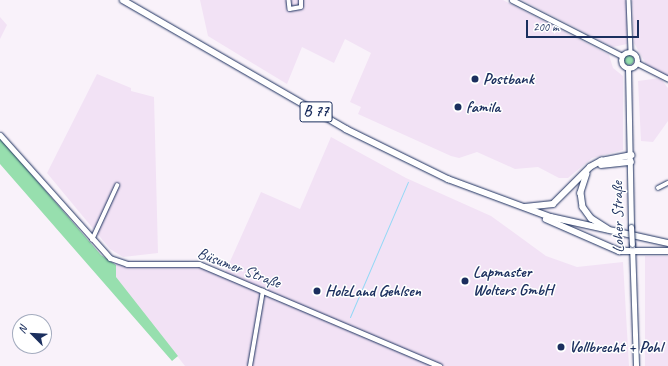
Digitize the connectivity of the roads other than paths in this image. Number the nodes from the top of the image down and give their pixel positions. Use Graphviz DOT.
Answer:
graph roads {
  1 [pos="123,0"];
  2 [pos="289,0"];
  3 [pos="300,0"];
  4 [pos="512,0"];
  5 [pos="629,0"];
  6 [pos="630,52"];
  7 [pos="622,56"];
  8 [pos="637,63"];
  9 [pos="628,68"];
  10 [pos="668,79"];
  11 [pos="0,134"];
  12 [pos="631,155"];
  13 [pos="631,162"];
  14 [pos="668,183"];
  15 [pos="117,186"];
  16 [pos="658,188"];
  17 [pos="517,207"];
  18 [pos="526,210"];
  19 [pos="615,233"];
  20 [pos="92,240"];
  21 [pos="668,243"];
  22 [pos="668,250"];
  23 [pos="632,253"];
  24 [pos="263,291"];
  25 [pos="250,366"];
  26 [pos="437,366"];
  27 [pos="636,366"];
  1 -- 17 [label="main road, B 77"];
  2 -- 3 [label="street"];
  4 -- 7 [label="street"];
  5 -- 6 [label="street"];
  6 -- 7 [label="street"];
  6 -- 8 [label="street"];
  7 -- 9 [label="street"];
  8 -- 9 [label="street"];
  8 -- 10 [label="street"];
  9 -- 12 [label="street, Loher Straße"];
  11 -- 20 [label="street, Büsumer Straße"];
  12 -- 13 [label="street, Loher Straße"];
  12 -- 17 [label="main road"];
  13 -- 19 [label="main road"];
  13 -- 23 [label="street, Loher Straße, bridge"];
  14 -- 16 [label="street"];
  15 -- 20 [label="street"];
  17 -- 18 [label="main road, B 77"];
  18 -- 19 [label="main road, B 77"];
  18 -- 23 [label="main road"];
  19 -- 21 [label="main road, B 77"];
  20 -- 24 [label="street, Büsumer Straße"];
  22 -- 23 [label="main road"];
  23 -- 27 [label="street, Loher Straße"];
  24 -- 25 [label="street"];
  24 -- 26 [label="street, Büsumer Straße"];
}
